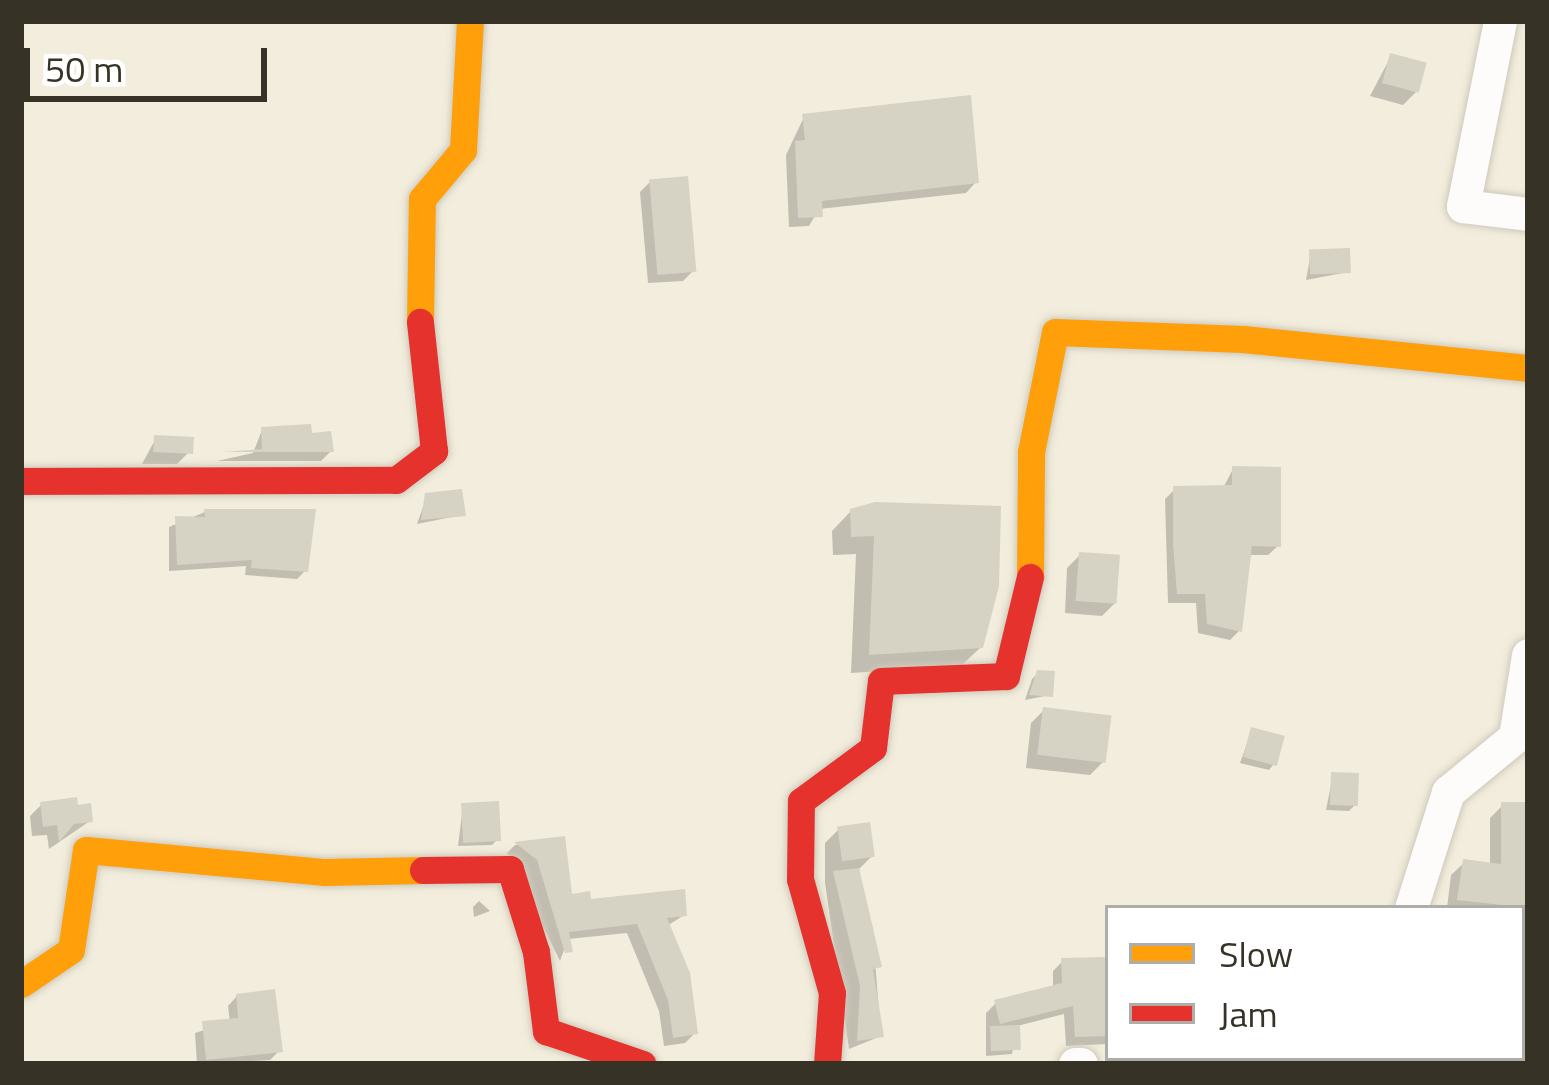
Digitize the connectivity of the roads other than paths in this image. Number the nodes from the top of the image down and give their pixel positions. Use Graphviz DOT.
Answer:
graph roads {
  1 [pos="470,21"];
  2 [pos="1500,21"];
  3 [pos="1528,214"];
  4 [pos="1528,368"];
  5 [pos="21,481"];
  6 [pos="1528,655"];
  7 [pos="1412,905"];
  8 [pos="21,984"];
  9 [pos="643,1064"];
  10 [pos="827,1064"];
  1 -- 5 [label="street"];
  2 -- 3 [label="street"];
  4 -- 10 [label="street"];
  6 -- 7 [label="street"];
  8 -- 9 [label="street"];
}
